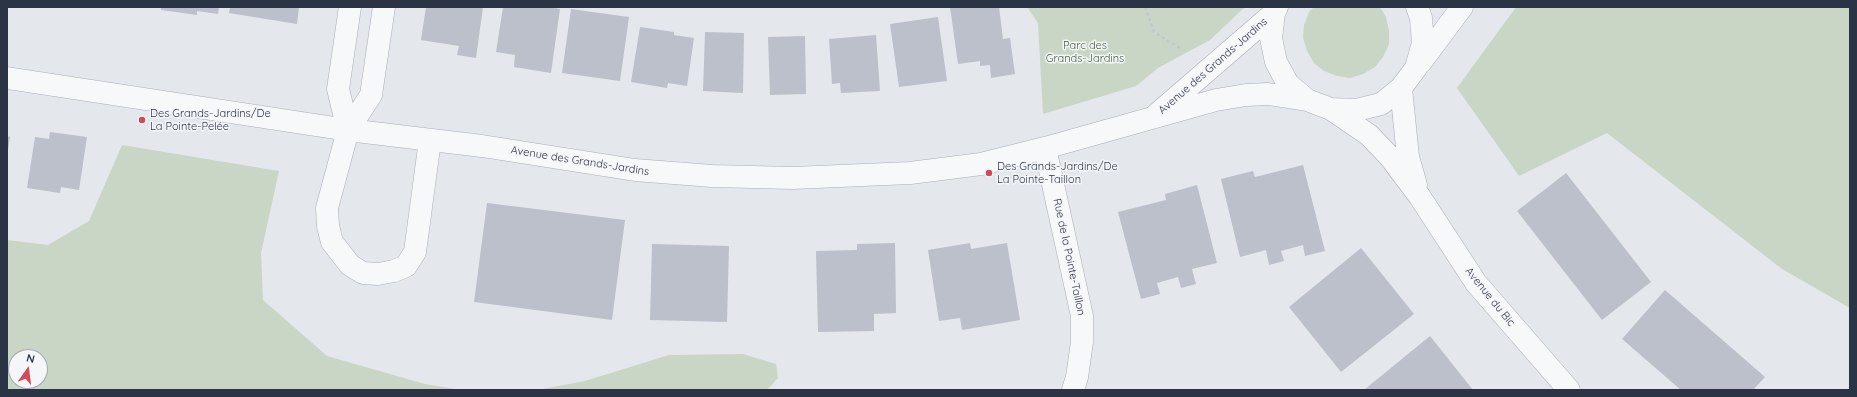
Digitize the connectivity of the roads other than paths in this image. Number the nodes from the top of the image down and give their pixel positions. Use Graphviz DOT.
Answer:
graph roads {
  1 [pos="350,7"];
  2 [pos="384,7"];
  3 [pos="1417,7"];
  4 [pos="1462,7"];
  5 [pos="1276,10"];
  6 [pos="1416,68"];
  7 [pos="7,78"];
  8 [pos="1402,88"];
  9 [pos="1307,100"];
  10 [pos="1331,109"];
  11 [pos="1152,119"];
  12 [pos="348,130"];
  13 [pos="430,140"];
  14 [pos="1045,148"];
  15 [pos="1420,197"];
  16 [pos="1073,390"];
  17 [pos="1569,390"];
  1 -- 12 [label="street"];
  2 -- 12 [label="street"];
  3 -- 6 [label="street"];
  4 -- 6 [label="street"];
  5 -- 9 [label="street"];
  5 -- 11 [label="street, Avenue des Grands-Jardins"];
  6 -- 8 [label="street"];
  7 -- 12 [label="street, Avenue des Grands-Jardins"];
  8 -- 10 [label="street"];
  8 -- 15 [label="street, Avenue du Bic"];
  9 -- 10 [label="street"];
  9 -- 11 [label="street, Avenue des Grands-Jardins"];
  10 -- 15 [label="street, Avenue du Bic"];
  11 -- 14 [label="street, Avenue des Grands-Jardins"];
  12 -- 13 [label="street, Avenue des Grands-Jardins"];
  12 -- 13 [label="street"];
  13 -- 14 [label="street, Avenue des Grands-Jardins"];
  14 -- 16 [label="street, Rue de la Pointe-Taillon"];
  15 -- 17 [label="street, Avenue du Bic"];
}
